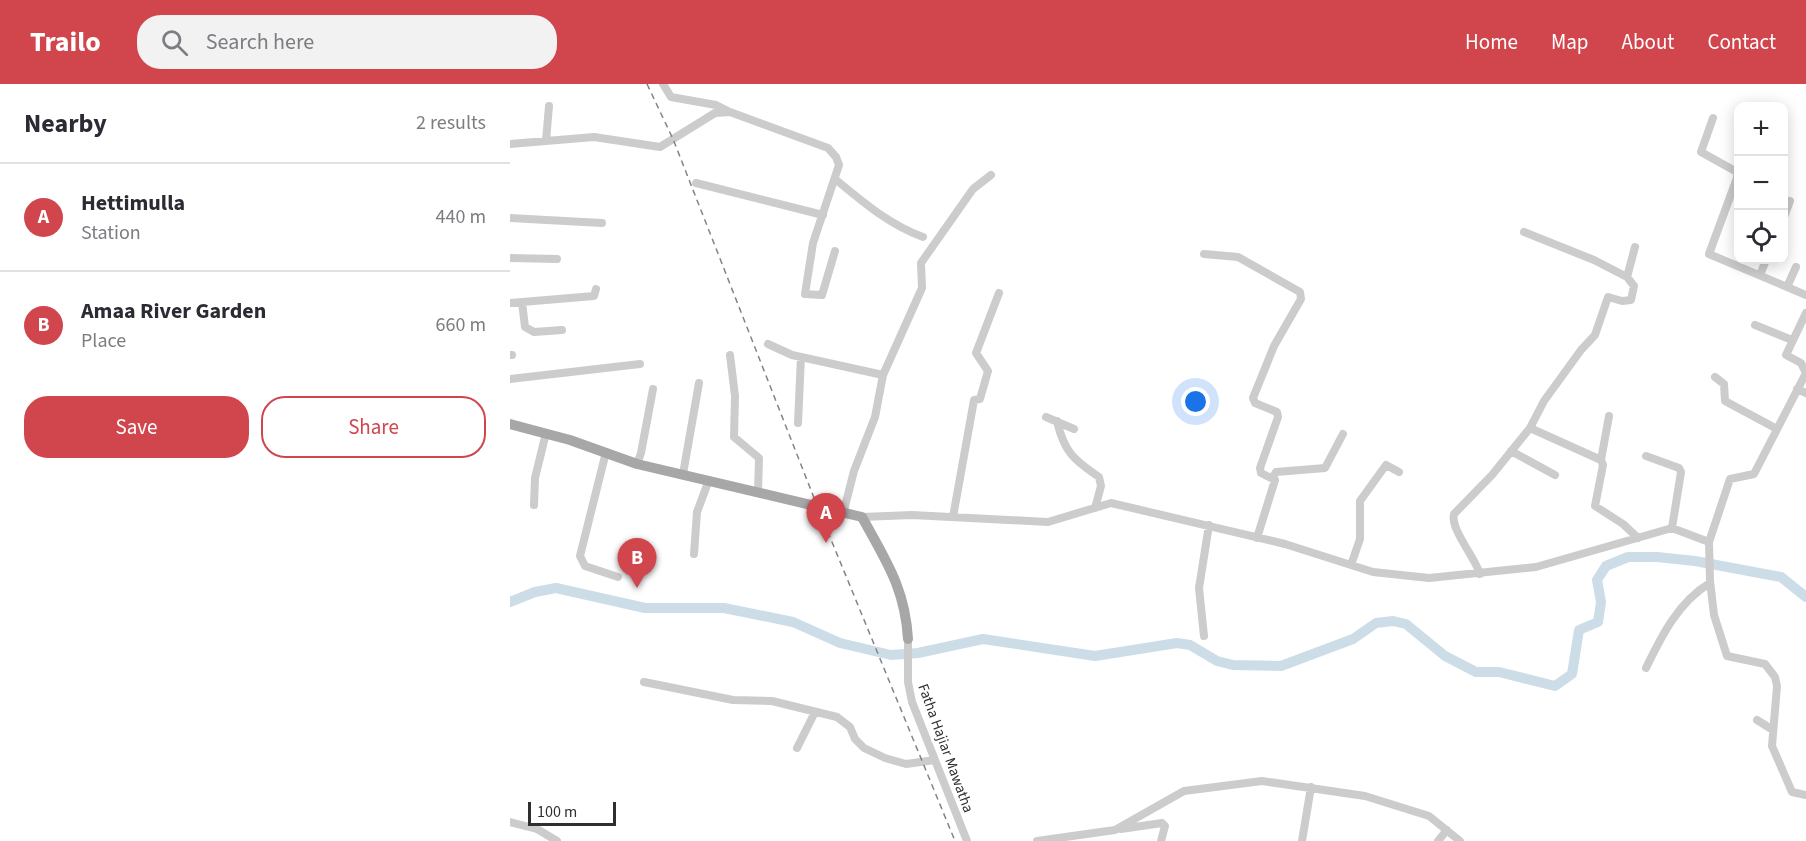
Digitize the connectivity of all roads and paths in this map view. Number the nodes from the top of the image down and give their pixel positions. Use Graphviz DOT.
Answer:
graph roads {
  1 [pos="663,84"];
  2 [pos="549,106"];
  3 [pos="730,112"];
  4 [pos="1713,118"];
  5 [pos="546,141"];
  6 [pos="510,144"];
  7 [pos="991,175"];
  8 [pos="835,179"];
  9 [pos="696,183"];
  10 [pos="1790,201"];
  11 [pos="1787,210"];
  12 [pos="824,215"];
  13 [pos="510,218"];
  14 [pos="602,223"];
  15 [pos="1524,232"];
  16 [pos="923,237"];
  17 [pos="1635,247"];
  18 [pos="836,251"];
  19 [pos="1204,254"];
  20 [pos="510,258"];
  21 [pos="557,259"];
  22 [pos="1764,264"];
  23 [pos="1796,267"];
  24 [pos="1760,275"];
  25 [pos="1627,277"];
  26 [pos="1787,287"];
  27 [pos="596,289"];
  28 [pos="999,293"];
  29 [pos="1806,295"];
  30 [pos="522,302"];
  31 [pos="510,303"];
  32 [pos="1806,313"];
  33 [pos="1755,325"];
  34 [pos="562,330"];
  35 [pos="1792,340"];
  36 [pos="768,344"];
  37 [pos="730,355"];
  38 [pos="801,357"];
  39 [pos="640,364"];
  40 [pos="1806,373"];
  41 [pos="883,375"];
  42 [pos="1715,377"];
  43 [pos="510,379"];
  44 [pos="699,383"];
  45 [pos="653,389"];
  46 [pos="1802,391"];
  47 [pos="1609,416"];
  48 [pos="1046,417"];
  49 [pos="1057,421"];
  50 [pos="798,423"];
  51 [pos="510,424"];
  52 [pos="1530,428"];
  53 [pos="1074,429"];
  54 [pos="1777,429"];
  55 [pos="546,433"];
  56 [pos="1343,434"];
  57 [pos="1511,451"];
  58 [pos="606,452"];
  59 [pos="1646,456"];
  60 [pos="1601,460"];
  61 [pos="637,464"];
  62 [pos="1399,472"];
  63 [pos="683,474"];
  64 [pos="1555,475"];
  65 [pos="1273,477"];
  66 [pos="709,480"];
  67 [pos="758,492"];
  68 [pos="534,505"];
  69 [pos="1095,508"];
  70 [pos="843,514"];
  71 [pos="862,517"];
  72 [pos="953,517"];
  73 [pos="1209,525"];
  74 [pos="1672,528"];
  75 [pos="1257,538"];
  76 [pos="1638,538"];
  77 [pos="1710,545"];
  78 [pos="694,554"];
  79 [pos="1351,565"];
  80 [pos="1480,574"];
  81 [pos="618,578"];
  82 [pos="1710,582"];
  83 [pos="1204,636"];
  84 [pos="908,639"];
  85 [pos="1646,668"];
  86 [pos="644,682"];
  87 [pos="815,711"];
  88 [pos="1757,720"];
  89 [pos="1773,730"];
  90 [pos="797,748"];
  91 [pos="935,760"];
  92 [pos="1311,787"];
  93 [pos="1806,795"];
  94 [pos="510,822"];
  95 [pos="1115,830"];
  96 [pos="1447,830"];
  97 [pos="557,841"];
  98 [pos="967,841"];
  99 [pos="1038,841"];
  100 [pos="1161,841"];
  101 [pos="1302,841"];
  102 [pos="1438,841"];
  103 [pos="1460,841"];
  1 -- 3 [label="street"];
  2 -- 5 [label="street"];
  3 -- 5 [label="street"];
  3 -- 8 [label="street"];
  4 -- 24 [label="street"];
  5 -- 6 [label="street"];
  7 -- 41 [label="street"];
  8 -- 12 [label="street"];
  8 -- 16 [label="street"];
  9 -- 12 [label="street"];
  10 -- 11 [label="street"];
  12 -- 18 [label="street"];
  13 -- 14 [label="street"];
  15 -- 25 [label="street"];
  17 -- 25 [label="street"];
  19 -- 65 [label="street"];
  20 -- 21 [label="street"];
  22 -- 24 [label="street"];
  23 -- 26 [label="street"];
  24 -- 26 [label="street"];
  25 -- 52 [label="street"];
  26 -- 29 [label="street"];
  27 -- 30 [label="street"];
  28 -- 72 [label="street"];
  30 -- 31 [label="street"];
  30 -- 34 [label="street"];
  32 -- 35 [label="street"];
  33 -- 35 [label="street"];
  35 -- 40 [label="street"];
  36 -- 38 [label="street"];
  37 -- 67 [label="street"];
  38 -- 41 [label="street"];
  38 -- 50 [label="street"];
  39 -- 43 [label="street"];
  40 -- 46 [label="street"];
  41 -- 70 [label="street"];
  42 -- 54 [label="street"];
  44 -- 63 [label="street"];
  45 -- 61 [label="street"];
  46 -- 54 [label="street"];
  47 -- 60 [label="street"];
  48 -- 49 [label="street"];
  49 -- 53 [label="street"];
  49 -- 69 [label="street"];
  51 -- 55 [label="main road"];
  52 -- 57 [label="street"];
  52 -- 60 [label="street"];
  54 -- 77 [label="street"];
  55 -- 58 [label="main road"];
  55 -- 68 [label="street"];
  56 -- 65 [label="street"];
  57 -- 64 [label="street"];
  57 -- 80 [label="street"];
  58 -- 61 [label="main road"];
  58 -- 81 [label="street"];
  59 -- 74 [label="street"];
  60 -- 76 [label="street"];
  61 -- 63 [label="main road"];
  62 -- 79 [label="street"];
  63 -- 66 [label="main road"];
  65 -- 75 [label="street"];
  66 -- 67 [label="main road"];
  66 -- 78 [label="street"];
  67 -- 70 [label="main road"];
  69 -- 72 [label="street"];
  69 -- 73 [label="street"];
  70 -- 71 [label="main road"];
  71 -- 72 [label="street"];
  71 -- 84 [label="main road"];
  73 -- 75 [label="street"];
  73 -- 83 [label="street"];
  74 -- 76 [label="street"];
  74 -- 77 [label="street"];
  75 -- 79 [label="street"];
  76 -- 80 [label="street"];
  77 -- 82 [label="street"];
  79 -- 80 [label="street"];
  82 -- 85 [label="street"];
  82 -- 89 [label="street"];
  84 -- 91 [label="street, Fatha Hajiar Mawatha"];
  86 -- 87 [label="street"];
  87 -- 90 [label="street"];
  87 -- 91 [label="street"];
  88 -- 89 [label="street"];
  89 -- 93 [label="street"];
  91 -- 98 [label="street, Fatha Hajiar Mawatha"];
  92 -- 95 [label="street"];
  92 -- 96 [label="street"];
  92 -- 101 [label="street"];
  94 -- 97 [label="street"];
  95 -- 99 [label="street"];
  95 -- 100 [label="street"];
  96 -- 102 [label="street"];
  96 -- 103 [label="street"];
}
